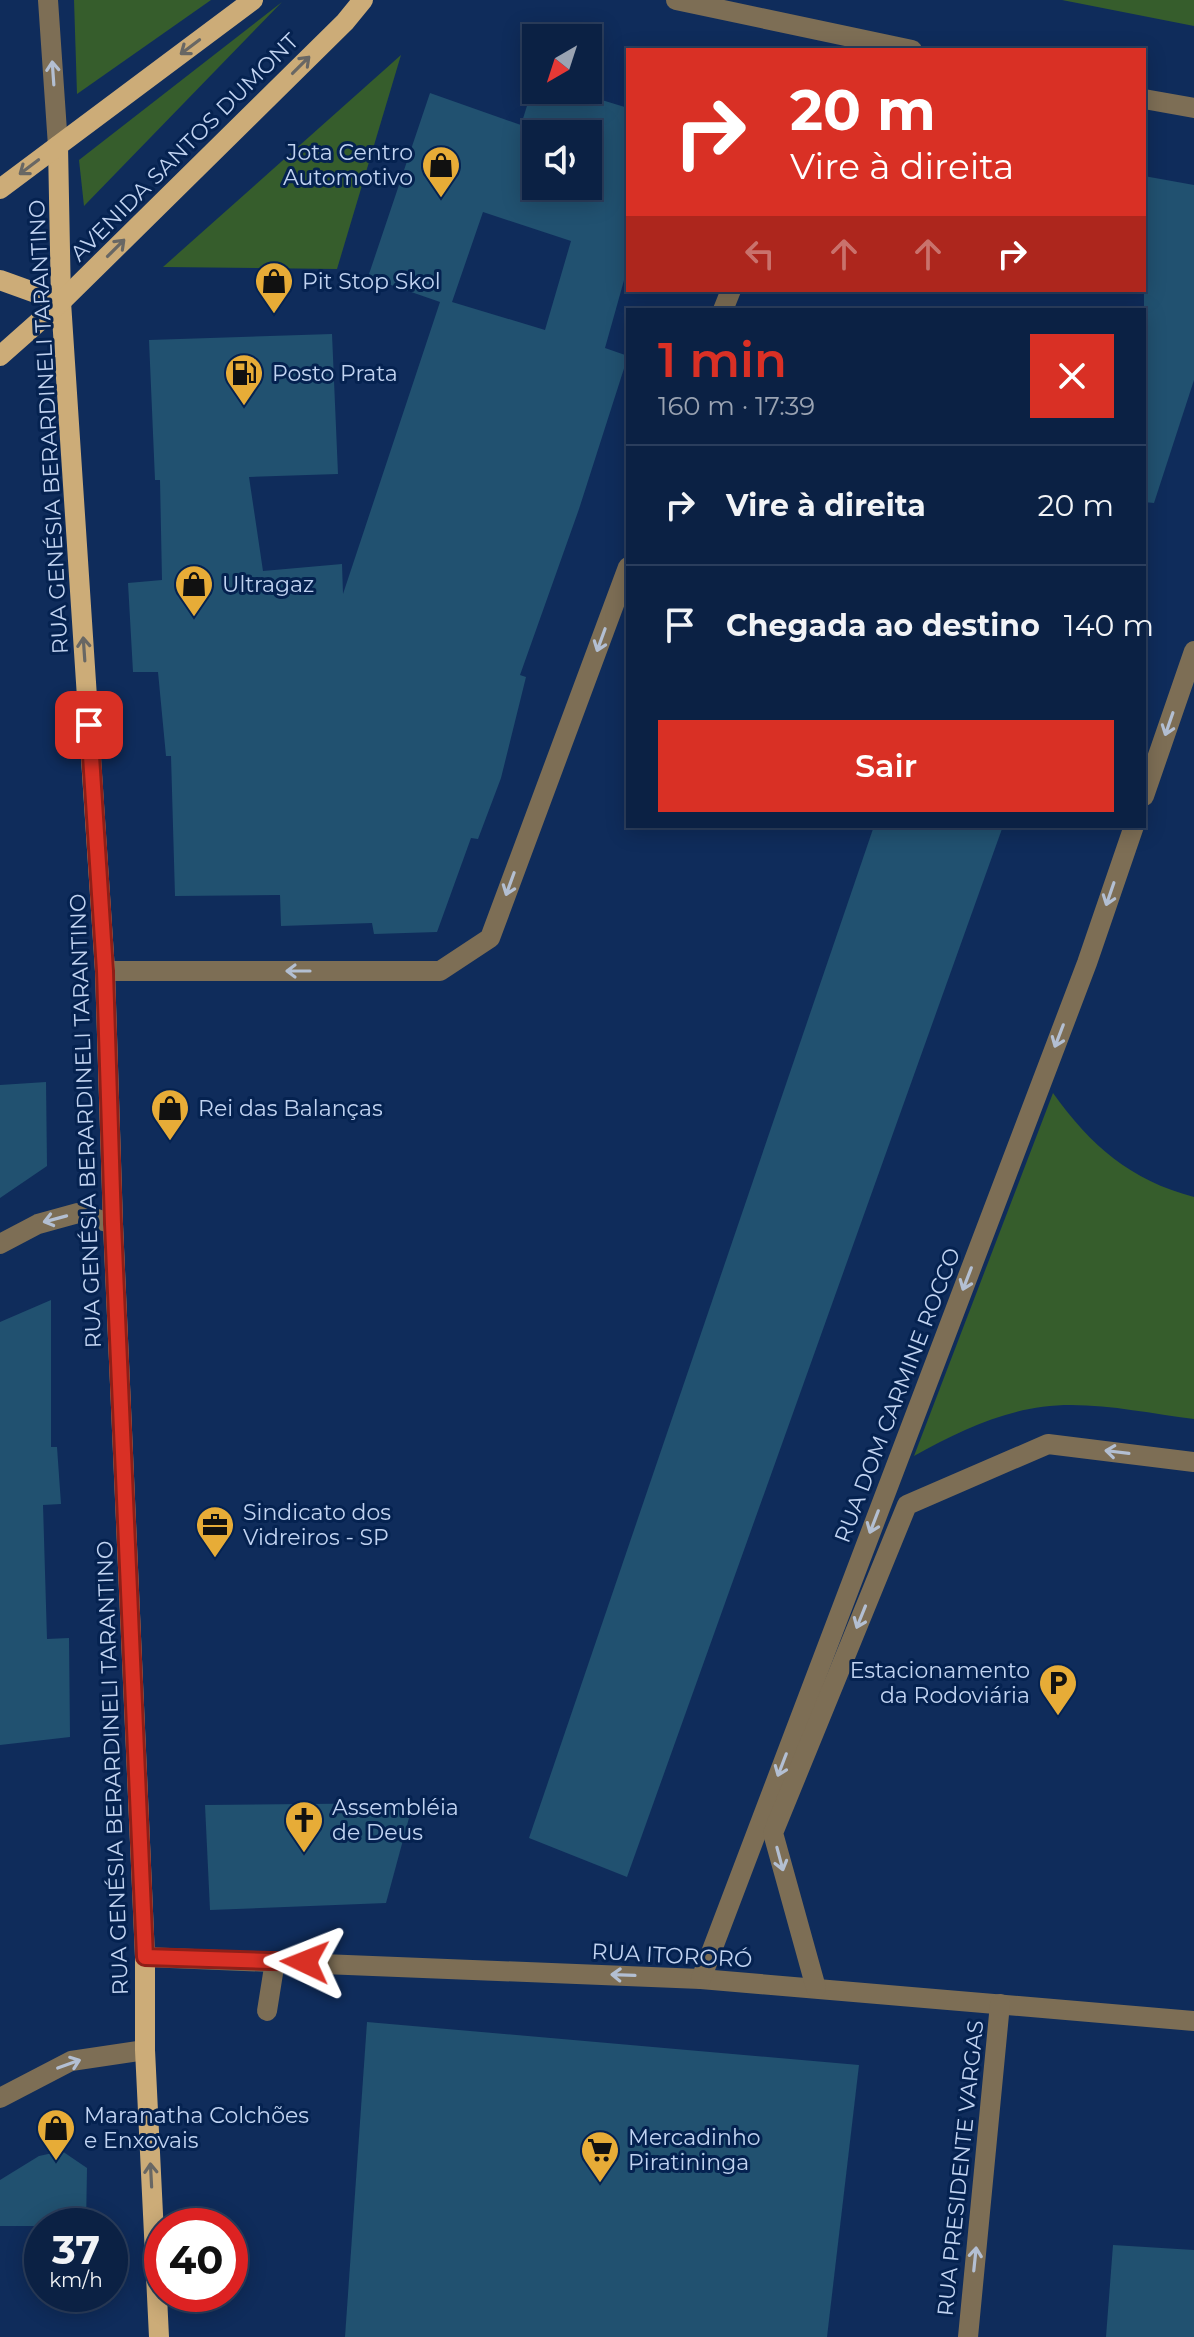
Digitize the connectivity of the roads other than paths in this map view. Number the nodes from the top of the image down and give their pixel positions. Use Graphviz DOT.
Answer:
graph roads {
  1 [pos="48,0"];
  2 [pos="253,0"];
  3 [pos="363,0"];
  4 [pos="677,0"];
  5 [pos="824,41"];
  6 [pos="892,48"];
  7 [pos="1146,99"];
  8 [pos="1194,108"];
  9 [pos="58,146"];
  10 [pos="0,189"];
  11 [pos="0,280"];
  12 [pos="61,302"];
  13 [pos="0,356"];
  14 [pos="626,572"];
  15 [pos="1194,651"];
  16 [pos="1146,790"];
  17 [pos="1133,828"];
  18 [pos="105,971"];
  19 [pos="113,1224"];
  20 [pos="0,1244"];
  21 [pos="1194,1462"];
  22 [pos="145,1957"];
  23 [pos="275,1961"];
  24 [pos="701,1979"];
  25 [pos="816,1988"];
  26 [pos="1000,2004"];
  27 [pos="267,2011"];
  28 [pos="1194,2021"];
  29 [pos="145,2050"];
  30 [pos="0,2098"];
  31 [pos="159,2337"];
  32 [pos="968,2337"];
  9 -- 1 [label="street, RUA GENÉSIA BERARDINELI TARANTINO, one-way"];
  2 -- 9 [label="main road, one-way"];
  12 -- 3 [label="main road, AVENIDA SANTOS DUMONT, one-way"];
  4 -- 5 [label="street"];
  5 -- 6 [label="street"];
  7 -- 8 [label="street"];
  9 -- 10 [label="main road, one-way"];
  9 -- 12 [label="main road, RUA GENÉSIA BERARDINELI TARANTINO"];
  11 -- 12 [label="main road"];
  12 -- 13 [label="main road, AVENIDA SANTOS DUMONT"];
  18 -- 12 [label="main road, RUA GENÉSIA BERARDINELI TARANTINO, one-way"];
  14 -- 18 [label="street, one-way"];
  15 -- 16 [label="street, one-way"];
  17 -- 24 [label="street, RUA DOM CARMINE ROCCO, one-way"];
  18 -- 19 [label="main road, RUA GENÉSIA BERARDINELI TARANTINO"];
  19 -- 20 [label="street, one-way"];
  19 -- 22 [label="main road, RUA GENÉSIA BERARDINELI TARANTINO"];
  21 -- 25 [label="street, one-way"];
  22 -- 23 [label="street, RUA ITORORÓ"];
  22 -- 29 [label="main road, RUA GENÉSIA BERARDINELI TARANTINO"];
  24 -- 23 [label="street, RUA ITORORÓ, one-way"];
  23 -- 27 [label="street"];
  24 -- 25 [label="street, RUA ITORORÓ"];
  25 -- 26 [label="street, RUA ITORORÓ"];
  26 -- 28 [label="street, RUA ITORORÓ"];
  32 -- 26 [label="street, RUA PRESIDENTE VARGAS, one-way"];
  30 -- 29 [label="street, one-way"];
  31 -- 29 [label="main road, RUA GENÉSIA BERARDINELI TARANTINO, one-way"];
}
